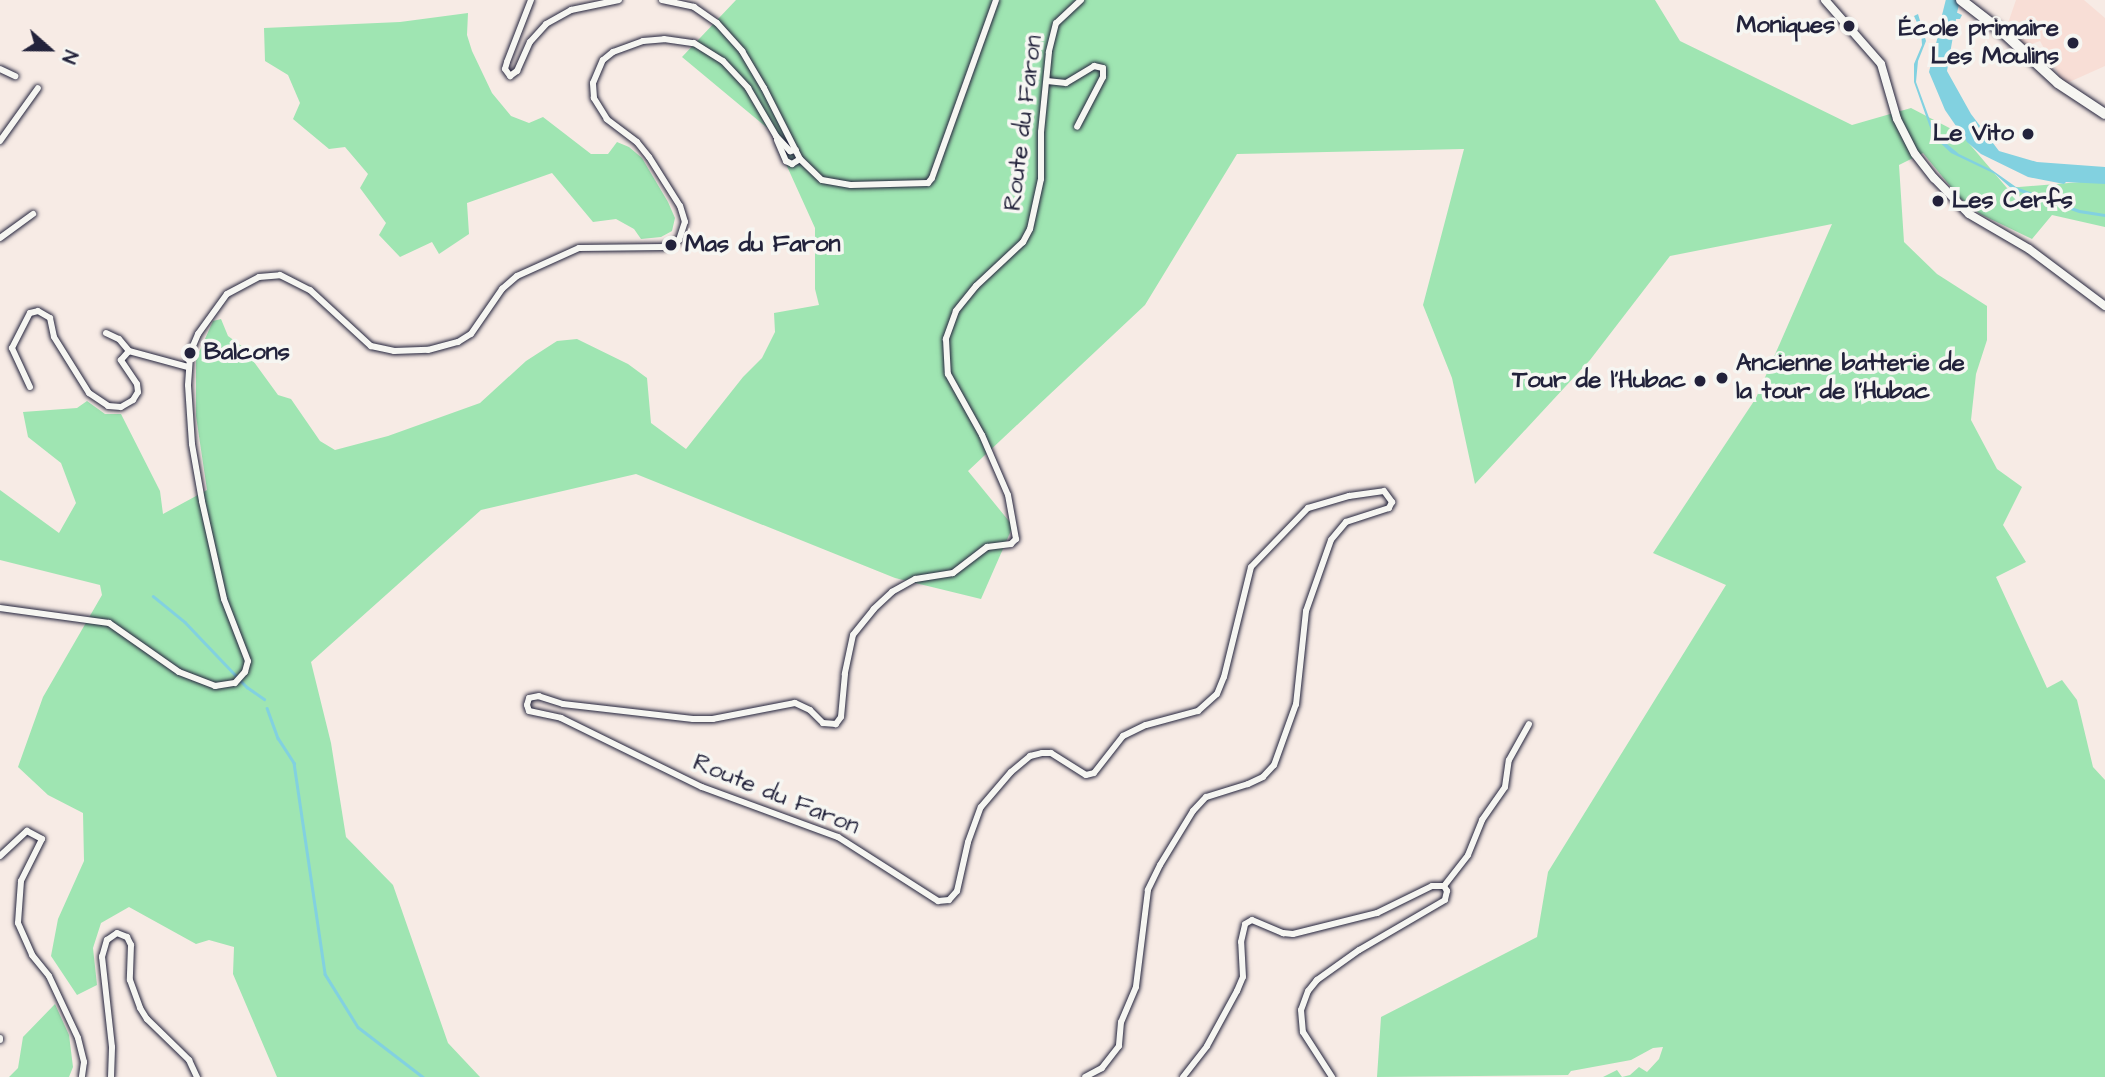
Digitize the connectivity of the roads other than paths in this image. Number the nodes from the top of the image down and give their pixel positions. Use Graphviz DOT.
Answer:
graph roads {
  1 [pos="531,0"];
  2 [pos="619,0"];
  3 [pos="662,0"];
  4 [pos="996,0"];
  5 [pos="1081,0"];
  6 [pos="1825,0"];
  7 [pos="1962,0"];
  8 [pos="1976,4"];
  9 [pos="0,69"];
  10 [pos="15,76"];
  11 [pos="1047,82"];
  12 [pos="38,88"];
  13 [pos="2105,114"];
  14 [pos="1077,127"];
  15 [pos="776,136"];
  16 [pos="0,141"];
  17 [pos="796,150"];
  18 [pos="800,159"];
  19 [pos="33,214"];
  20 [pos="0,238"];
  21 [pos="2105,306"];
  22 [pos="106,333"];
  23 [pos="130,351"];
  24 [pos="188,367"];
  25 [pos="30,387"];
  26 [pos="0,608"];
  27 [pos="1529,724"];
  28 [pos="0,856"];
  29 [pos="1444,886"];
  30 [pos="82,1077"];
  31 [pos="111,1077"];
  32 [pos="197,1077"];
  33 [pos="1085,1077"];
  34 [pos="1183,1077"];
  35 [pos="1332,1077"];
  1 -- 2 [label="street"];
  3 -- 17 [label="street"];
  4 -- 18 [label="street, Route du Faron"];
  5 -- 11 [label="street, Route du Faron"];
  6 -- 21 [label="street"];
  7 -- 8 [label="main road"];
  8 -- 13 [label="main road"];
  9 -- 10 [label="street"];
  11 -- 14 [label="street"];
  11 -- 33 [label="street, Route du Faron"];
  12 -- 16 [label="street"];
  15 -- 17 [label="street"];
  15 -- 18 [label="street"];
  15 -- 24 [label="street"];
  17 -- 18 [label="street"];
  19 -- 20 [label="street"];
  22 -- 23 [label="street"];
  23 -- 24 [label="street"];
  23 -- 25 [label="street"];
  24 -- 26 [label="street"];
  27 -- 29 [label="street"];
  28 -- 30 [label="street"];
  29 -- 34 [label="street"];
  29 -- 35 [label="street"];
  31 -- 32 [label="street"];
}
